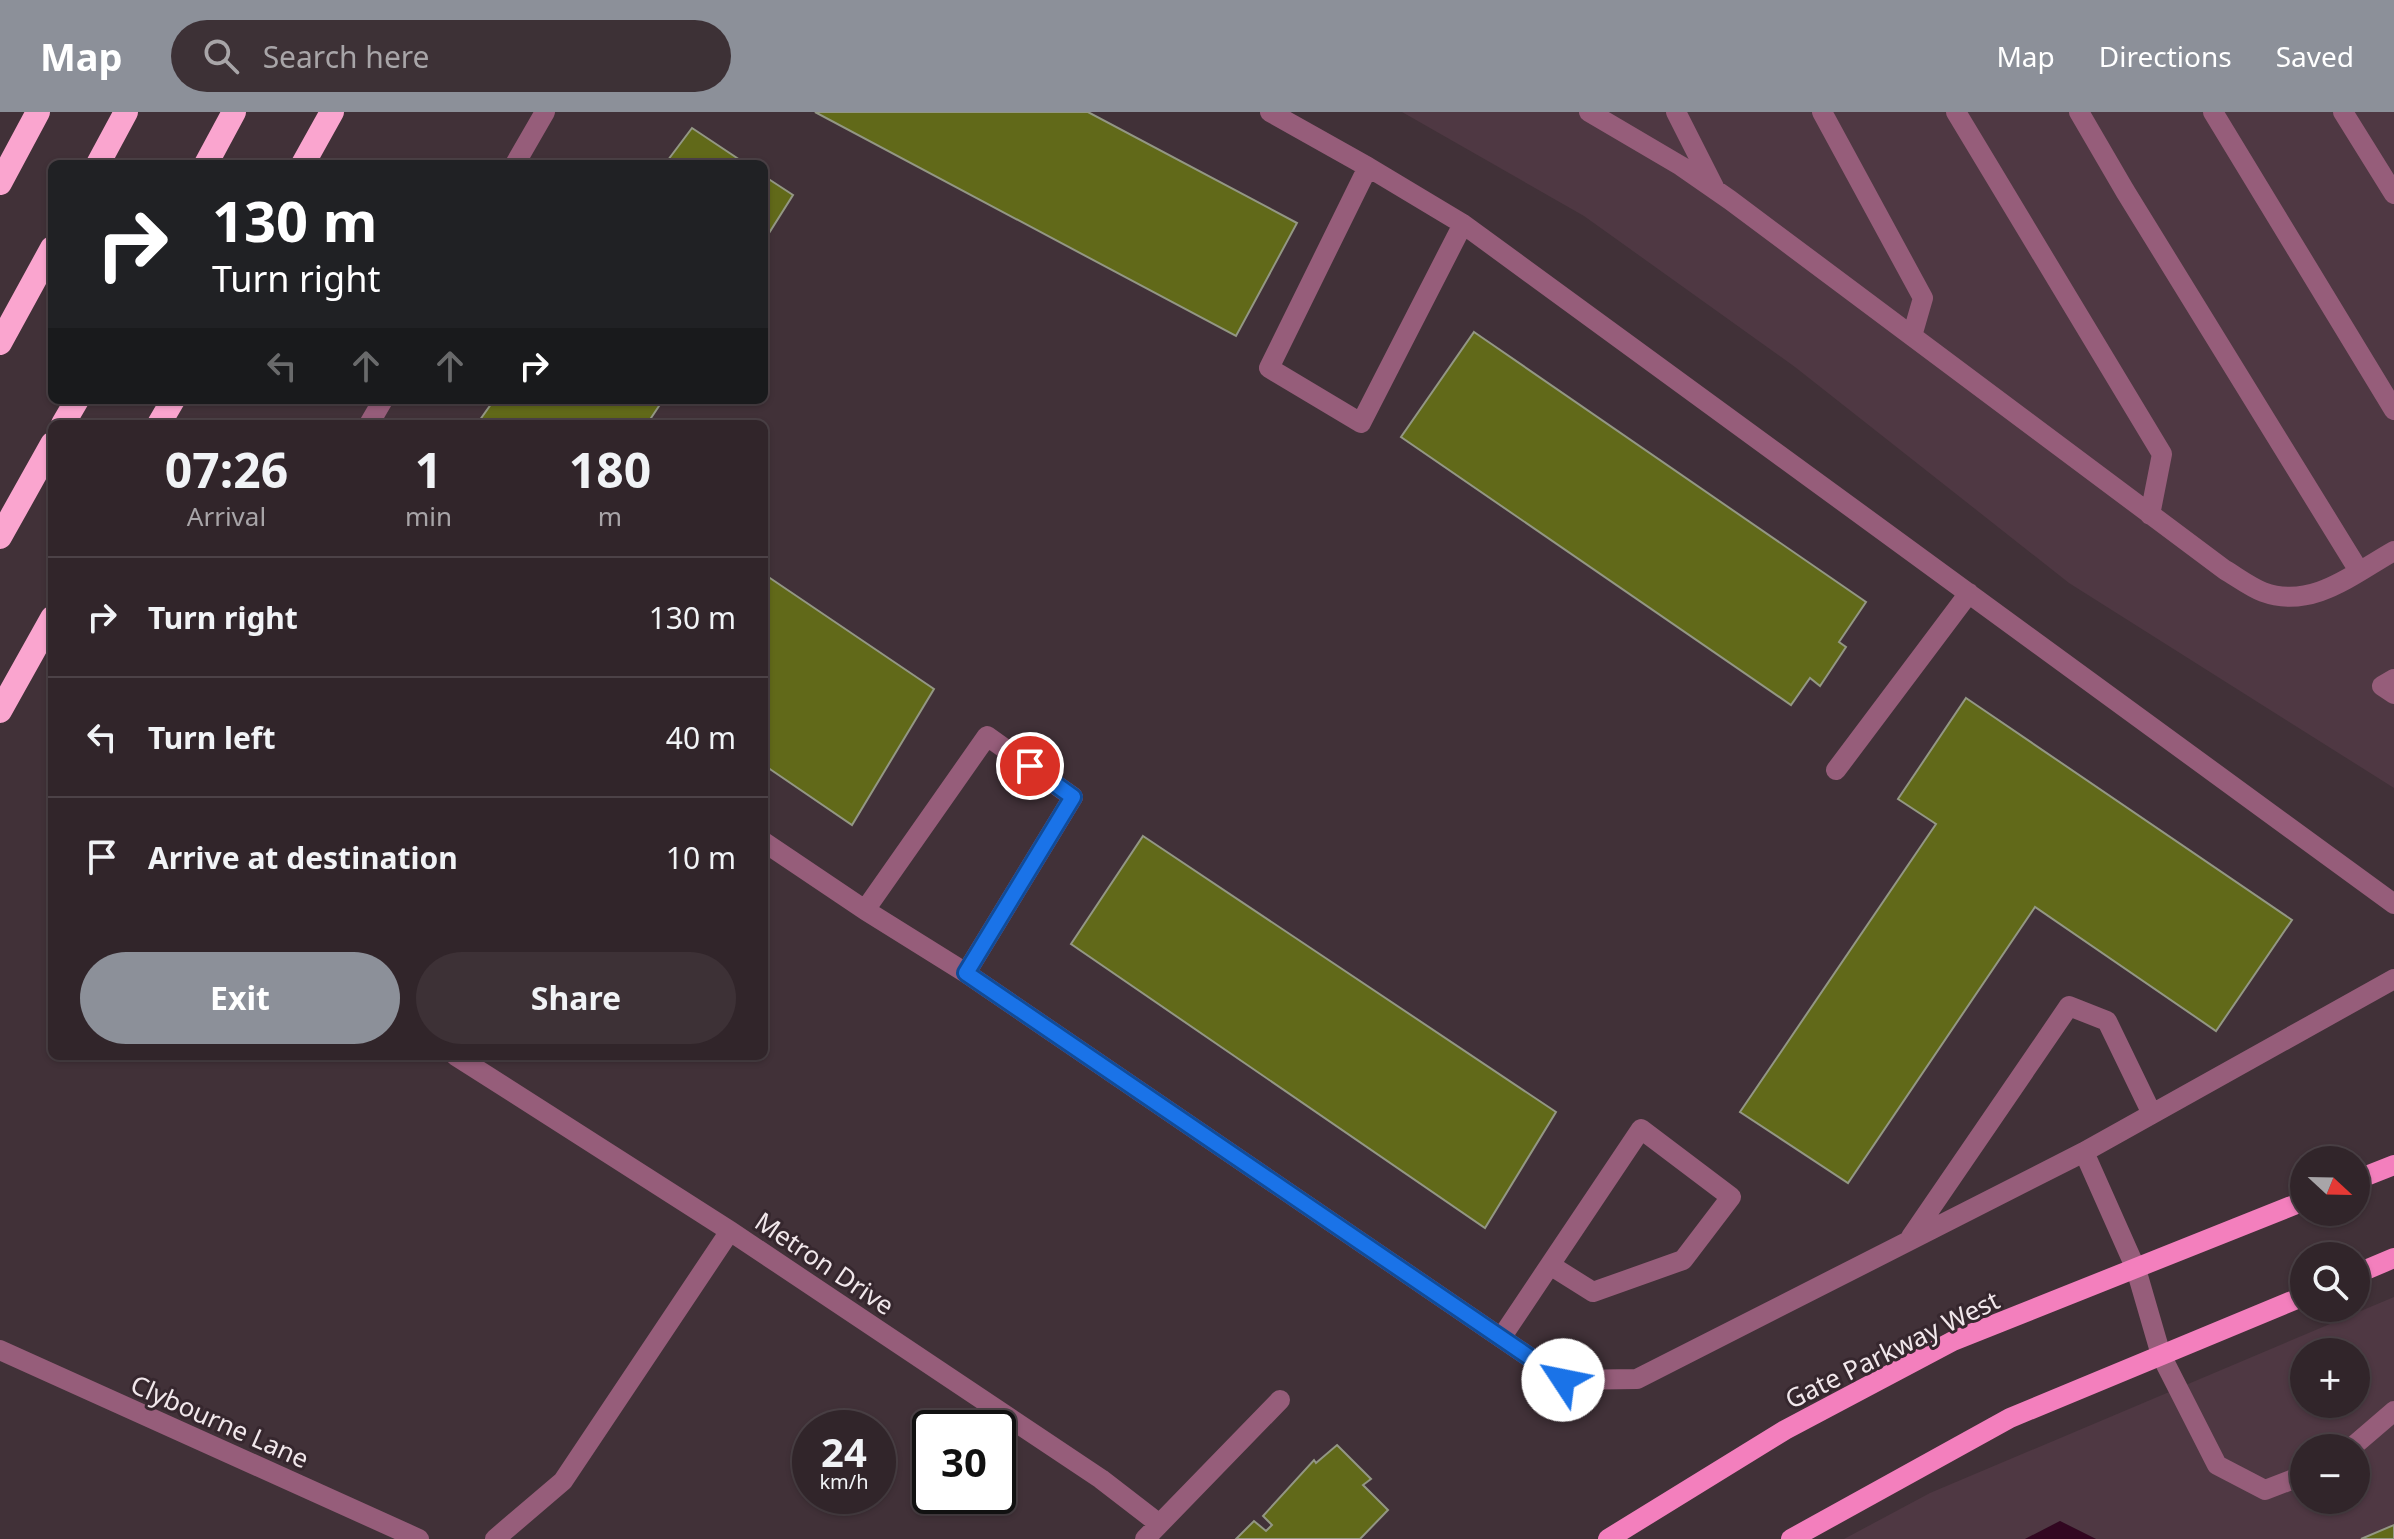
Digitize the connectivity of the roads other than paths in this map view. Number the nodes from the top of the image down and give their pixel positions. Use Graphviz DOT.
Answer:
graph roads {
  1 [pos="38,112"];
  2 [pos="126,112"];
  3 [pos="234,112"];
  4 [pos="332,112"];
  5 [pos="545,112"];
  6 [pos="1270,112"];
  7 [pos="1589,112"];
  8 [pos="1676,112"];
  9 [pos="1822,112"];
  10 [pos="1956,112"];
  11 [pos="2079,112"];
  12 [pos="2213,112"];
  13 [pos="2343,112"];
  14 [pos="100,160"];
  15 [pos="208,160"];
  16 [pos="305,160"];
  17 [pos="517,160"];
  18 [pos="1368,167"];
  19 [pos="0,183"];
  20 [pos="1717,191"];
  21 [pos="2394,194"];
  22 [pos="1463,224"];
  23 [pos="48,255"];
  24 [pos="1912,336"];
  25 [pos="0,343"];
  26 [pos="2394,410"];
  27 [pos="48,451"];
  28 [pos="2150,515"];
  29 [pos="0,537"];
  30 [pos="2394,551"];
  31 [pos="2359,571"];
  32 [pos="1969,593"];
  33 [pos="48,625"];
  34 [pos="2394,679"];
  35 [pos="2394,694"];
  36 [pos="0,711"];
  37 [pos="1836,770"];
  38 [pos="768,845"];
  39 [pos="2394,904"];
  40 [pos="865,910"];
  41 [pos="966,973"];
  42 [pos="2394,979"];
  43 [pos="462,1060"];
  44 [pos="2152,1114"];
  45 [pos="2084,1152"];
  46 [pos="2394,1165"];
  47 [pos="2370,1174"];
  48 [pos="2290,1207"];
  49 [pos="730,1231"];
  50 [pos="1909,1241"];
  51 [pos="2394,1258"];
  52 [pos="1550,1265"];
  53 [pos="2370,1268"];
  54 [pos="2136,1269"];
  55 [pos="2290,1302"];
  56 [pos="1501,1338"];
  57 [pos="0,1350"];
  58 [pos="2161,1355"];
  59 [pos="1280,1400"];
  60 [pos="2394,1411"];
  61 [pos="2367,1434"];
  62 [pos="2290,1480"];
  63 [pos="1158,1523"];
  64 [pos="419,1539"];
  65 [pos="495,1539"];
  66 [pos="1145,1539"];
  67 [pos="1608,1539"];
  68 [pos="1791,1539"];
  1 -- 19 [label="highway"];
  2 -- 14 [label="highway"];
  3 -- 15 [label="highway"];
  4 -- 16 [label="highway"];
  5 -- 17 [label="street"];
  6 -- 18 [label="street"];
  7 -- 20 [label="street"];
  8 -- 20 [label="street"];
  9 -- 24 [label="street"];
  10 -- 28 [label="street"];
  11 -- 31 [label="street"];
  12 -- 26 [label="street"];
  13 -- 21 [label="street"];
  18 -- 22 [label="street"];
  18 -- 22 [label="street"];
  20 -- 24 [label="street"];
  22 -- 32 [label="street"];
  23 -- 25 [label="highway"];
  24 -- 28 [label="street"];
  27 -- 29 [label="highway"];
  28 -- 31 [label="street"];
  30 -- 31 [label="street"];
  32 -- 37 [label="street"];
  32 -- 39 [label="street"];
  33 -- 36 [label="highway"];
  34 -- 35 [label="street"];
  38 -- 40 [label="street"];
  40 -- 41 [label="street"];
  40 -- 41 [label="street"];
  41 -- 56 [label="street"];
  42 -- 44 [label="street"];
  43 -- 49 [label="street, Metron Drive"];
  44 -- 45 [label="street"];
  44 -- 50 [label="street"];
  45 -- 50 [label="street"];
  45 -- 54 [label="street"];
  46 -- 47 [label="main road"];
  48 -- 54 [label="main road, Gate Parkway West"];
  49 -- 63 [label="street, Metron Drive"];
  49 -- 65 [label="street"];
  50 -- 56 [label="street"];
  51 -- 53 [label="main road"];
  52 -- 52 [label="street"];
  52 -- 56 [label="street"];
  54 -- 58 [label="street"];
  54 -- 67 [label="main road, Gate Parkway West"];
  55 -- 58 [label="main road"];
  57 -- 64 [label="street, Clybourne Lane"];
  58 -- 62 [label="street"];
  58 -- 68 [label="main road"];
  59 -- 63 [label="street"];
  60 -- 61 [label="street"];
  63 -- 66 [label="street"];
}
